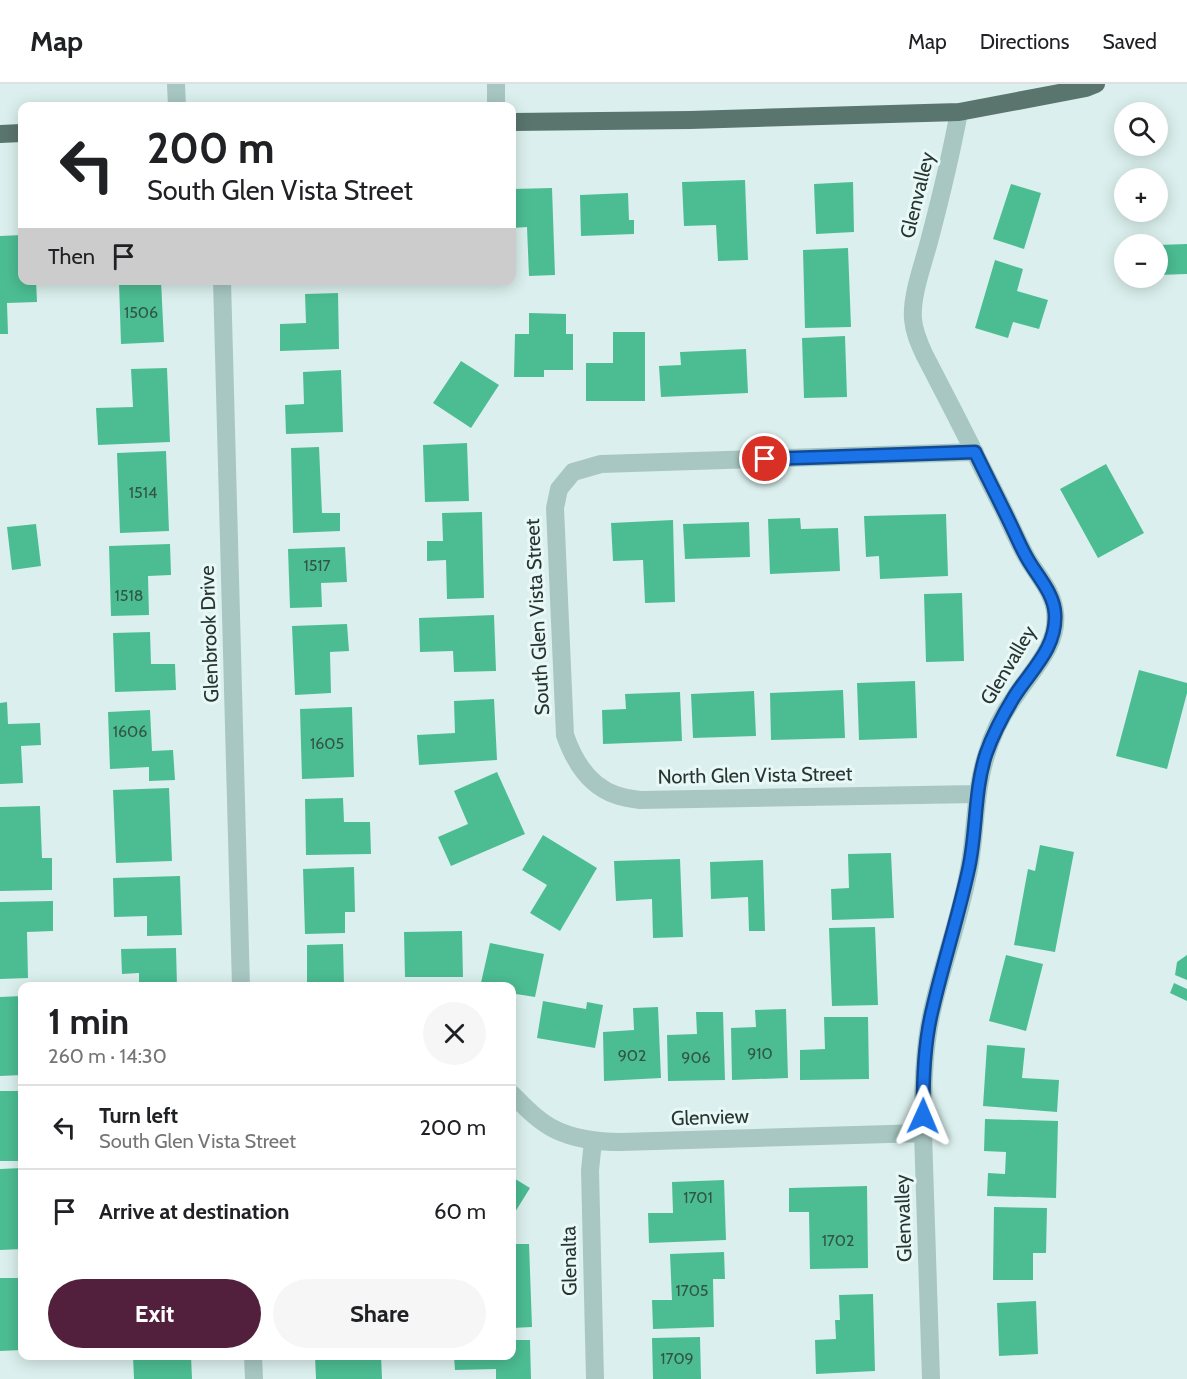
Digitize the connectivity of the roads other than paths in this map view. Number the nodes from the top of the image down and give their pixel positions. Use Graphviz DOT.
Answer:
graph roads {
  1 [pos="176,84"];
  2 [pos="496,84"];
  3 [pos="1096,84"];
  4 [pos="177,102"];
  5 [pos="496,102"];
  6 [pos="959,112"];
  7 [pos="516,122"];
  8 [pos="18,133"];
  9 [pos="0,134"];
  10 [pos="222,285"];
  11 [pos="975,452"];
  12 [pos="565,735"];
  13 [pos="977,794"];
  14 [pos="241,982"];
  15 [pos="516,1098"];
  16 [pos="923,1133"];
  17 [pos="592,1142"];
  18 [pos="253,1360"];
  19 [pos="254,1379"];
  20 [pos="595,1379"];
  21 [pos="931,1379"];
  1 -- 4 [label="street"];
  2 -- 5 [label="street"];
  3 -- 6 [label="main road"];
  6 -- 7 [label="main road"];
  6 -- 11 [label="street, Glenvalley"];
  8 -- 9 [label="main road"];
  10 -- 14 [label="street, Glenbrook Drive"];
  11 -- 12 [label="street, South Glen Vista Street"];
  11 -- 13 [label="street, Glenvalley"];
  12 -- 13 [label="street, North Glen Vista Street"];
  13 -- 16 [label="street, Glenvalley"];
  15 -- 17 [label="street, Glenview"];
  16 -- 17 [label="street, Glenview"];
  16 -- 21 [label="street, Glenvalley"];
  17 -- 20 [label="street, Glenalta"];
  18 -- 19 [label="street"];
}
